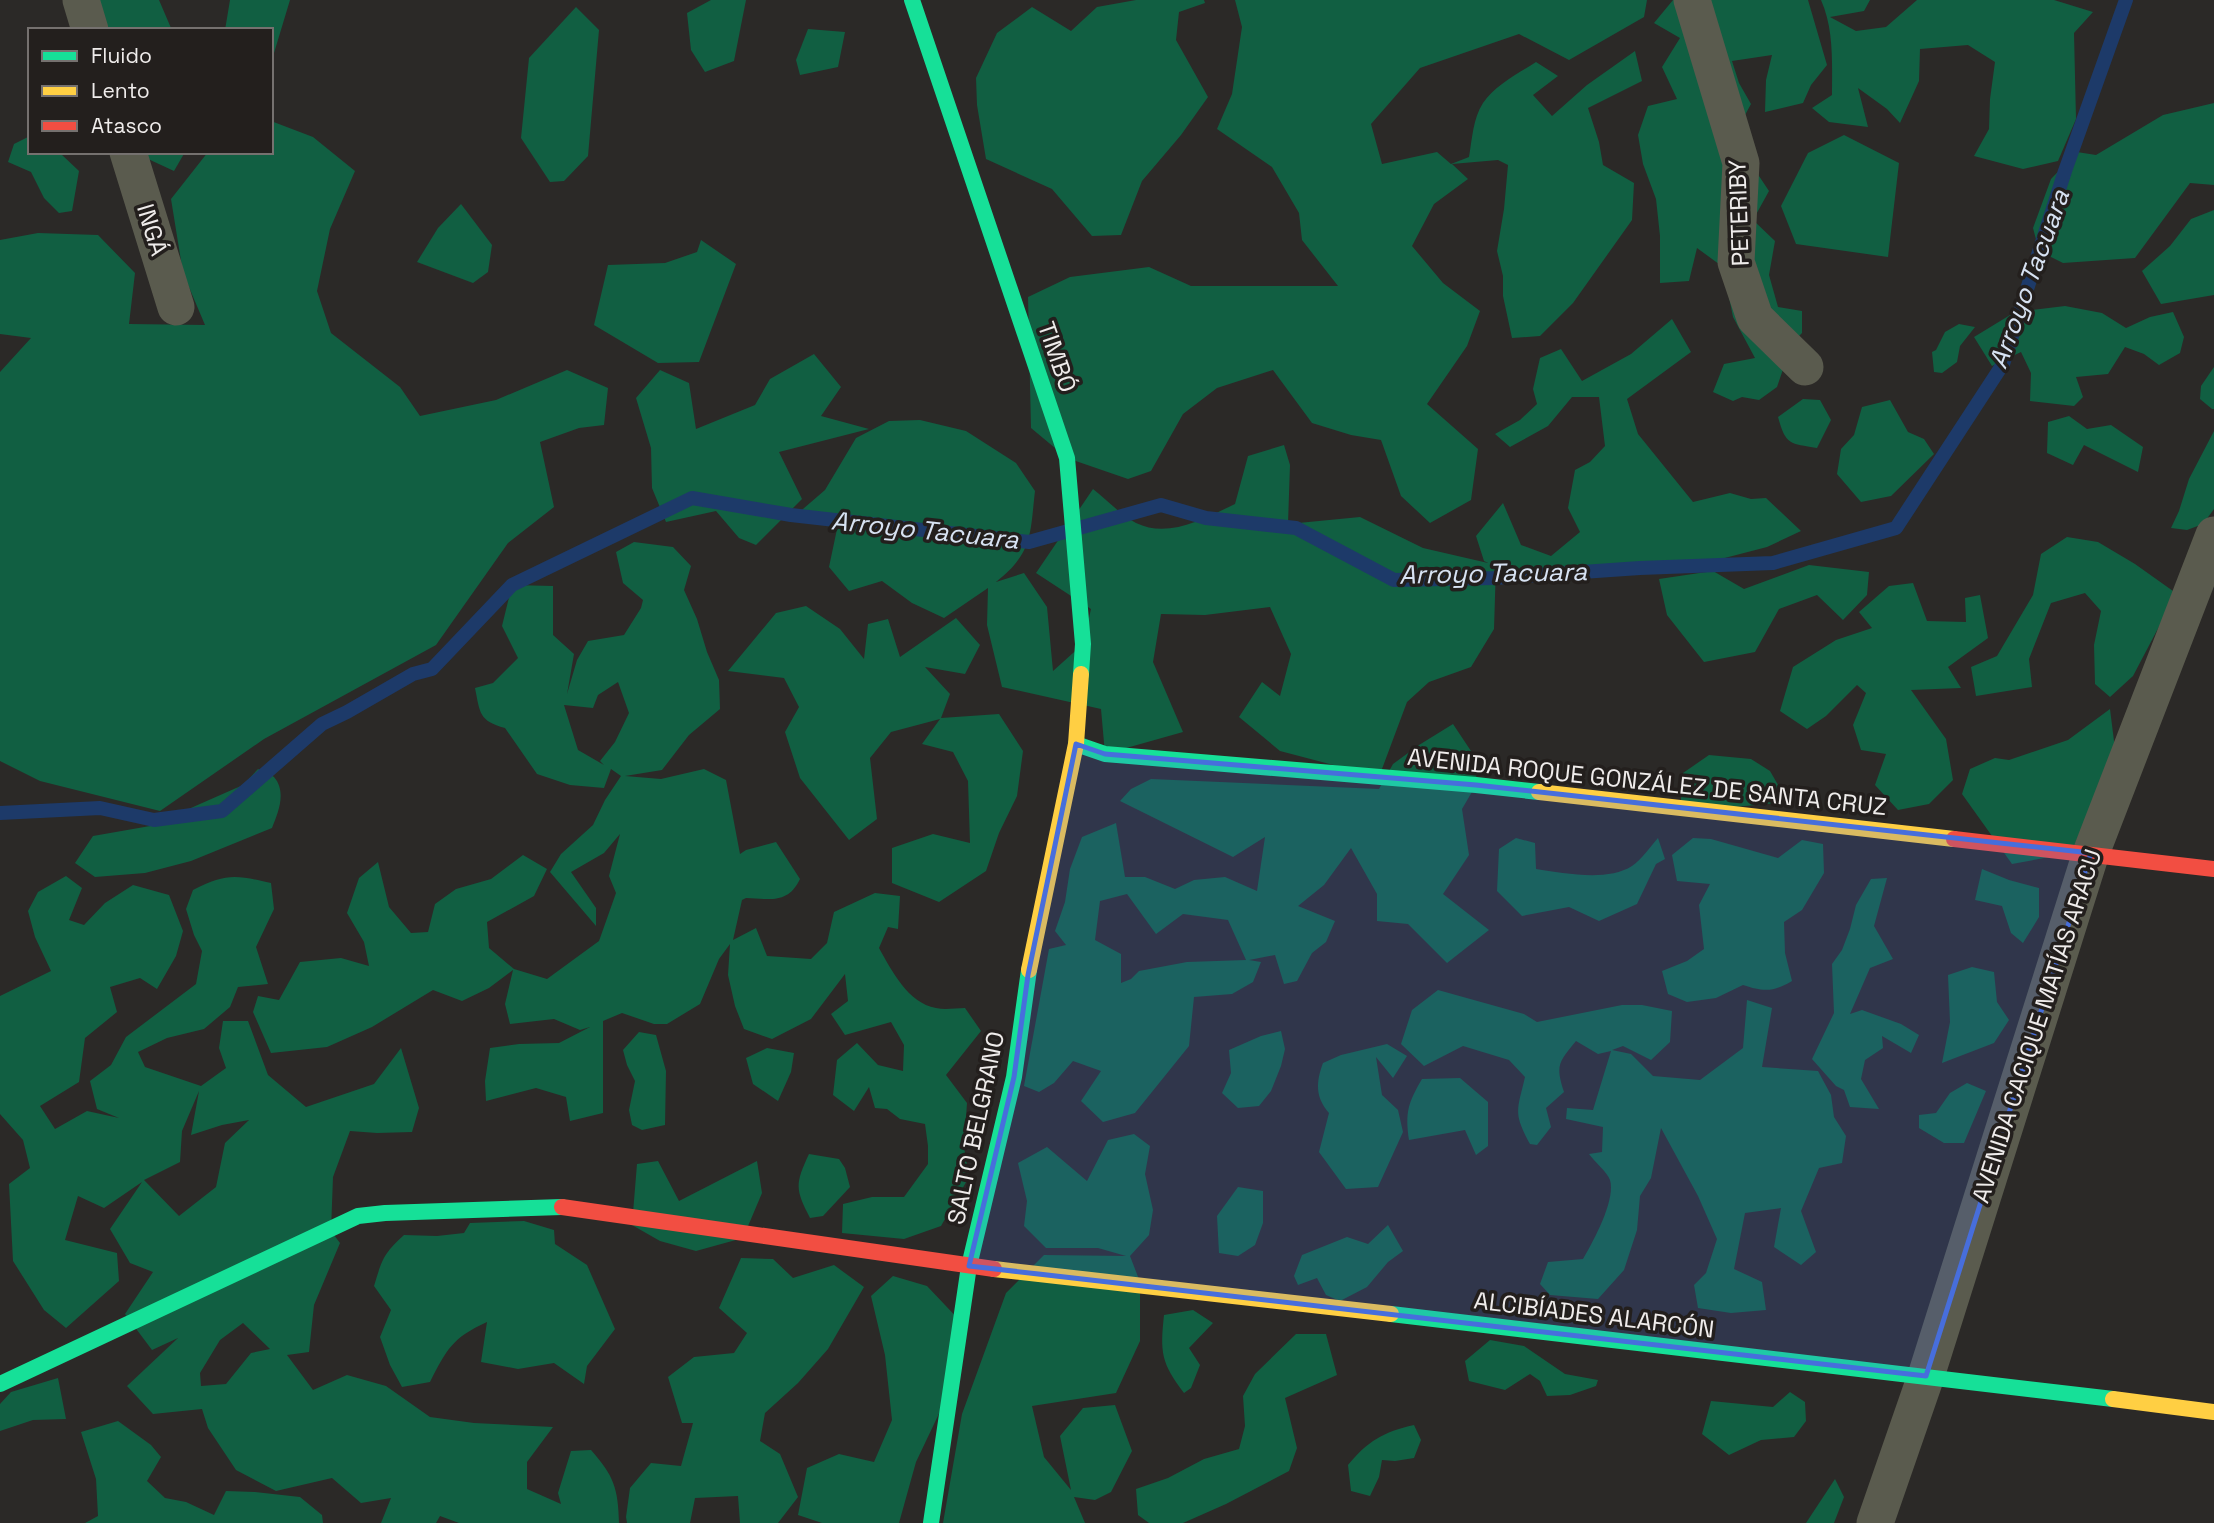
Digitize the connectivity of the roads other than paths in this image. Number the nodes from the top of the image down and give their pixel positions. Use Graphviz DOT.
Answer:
graph roads {
  1 [pos="81,0"];
  2 [pos="912,0"];
  3 [pos="1692,0"];
  4 [pos="89,28"];
  5 [pos="129,154"];
  6 [pos="176,307"];
  7 [pos="1805,367"];
  8 [pos="2214,535"];
  9 [pos="1076,744"];
  10 [pos="2091,853"];
  11 [pos="2214,869"];
  12 [pos="969,1265"];
  13 [pos="1926,1376"];
  14 [pos="0,1384"];
  15 [pos="2214,1412"];
  16 [pos="931,1523"];
  17 [pos="1875,1523"];
  1 -- 4 [label="street"];
  2 -- 9 [label="street, TIMBÓ"];
  3 -- 7 [label="street, PETERIBY"];
  5 -- 6 [label="street, INGÁ"];
  8 -- 10 [label="street, AVENIDA CACIQUE MATÍAS ARACU"];
  9 -- 10 [label="street, AVENIDA ROQUE GONZÁLEZ DE SANTA CRUZ"];
  9 -- 12 [label="street, SALTO BELGRANO"];
  10 -- 11 [label="street, AVENIDA ROQUE GONZÁLEZ DE SANTA CRUZ"];
  10 -- 13 [label="street, AVENIDA CACIQUE MATÍAS ARACU"];
  12 -- 13 [label="street, ALCIBÍADES ALARCÓN"];
  12 -- 14 [label="street, ALCIBÍADES ALARCÓN"];
  12 -- 16 [label="street, SALTO BELGRANO"];
  13 -- 15 [label="street, ALCIBÍADES ALARCÓN"];
  13 -- 17 [label="street, AVENIDA CACIQUE MATÍAS ARACU"];
}
